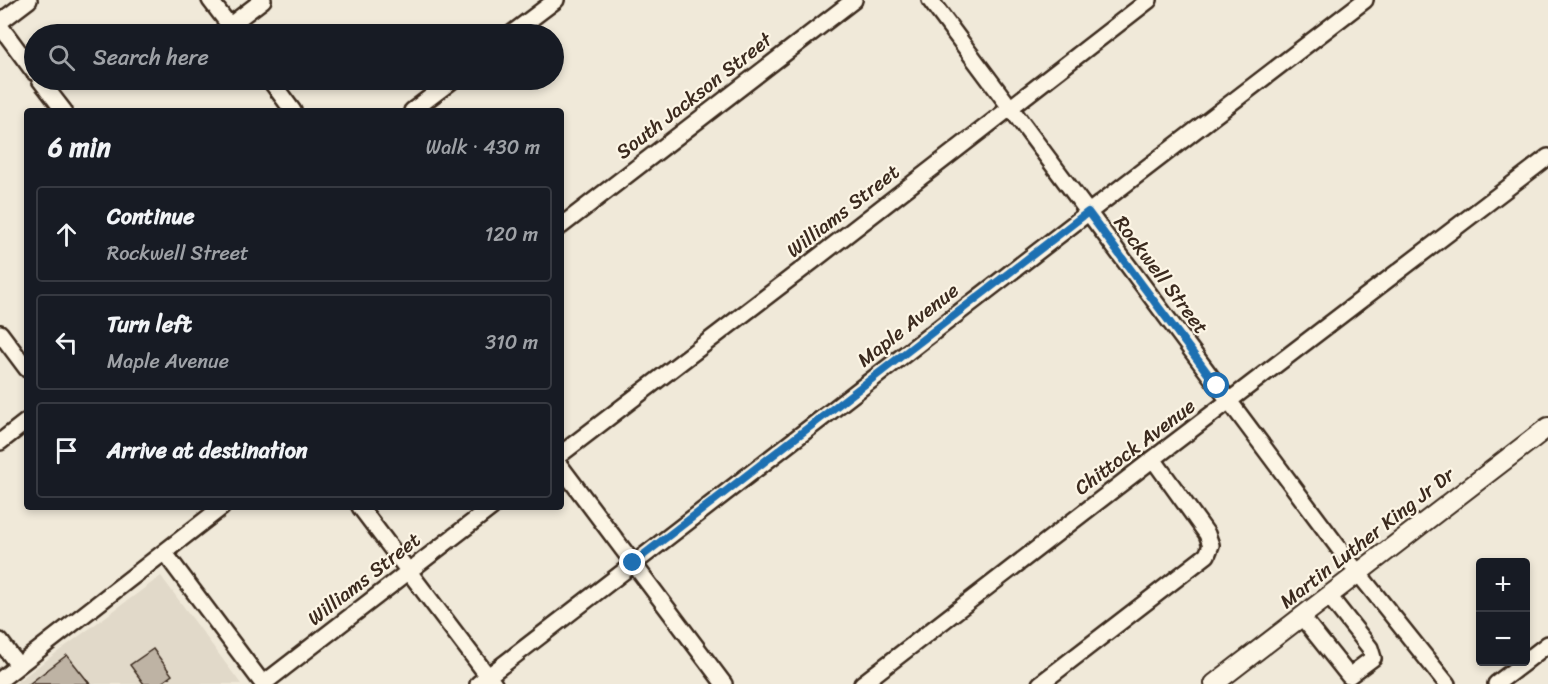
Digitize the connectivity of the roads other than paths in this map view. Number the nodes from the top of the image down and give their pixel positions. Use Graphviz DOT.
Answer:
graph roads {
  1 [pos="29,0"];
  2 [pos="210,0"];
  3 [pos="263,0"];
  4 [pos="556,0"];
  5 [pos="854,0"];
  6 [pos="930,0"];
  7 [pos="1149,0"];
  8 [pos="1365,0"];
  9 [pos="0,22"];
  10 [pos="228,24"];
  11 [pos="238,24"];
  12 [pos="524,24"];
  13 [pos="0,26"];
  14 [pos="24,58"];
  15 [pos="48,90"];
  16 [pos="277,90"];
  17 [pos="440,90"];
  18 [pos="1010,107"];
  19 [pos="62,108"];
  20 [pos="291,108"];
  21 [pos="416,108"];
  22 [pos="1548,157"];
  23 [pos="1088,212"];
  24 [pos="564,224"];
  25 [pos="0,333"];
  26 [pos="24,365"];
  27 [pos="1229,402"];
  28 [pos="24,423"];
  29 [pos="1548,427"];
  30 [pos="0,442"];
  31 [pos="564,452"];
  32 [pos="1153,459"];
  33 [pos="564,471"];
  34 [pos="218,510"];
  35 [pos="362,510"];
  36 [pos="488,510"];
  37 [pos="164,552"];
  38 [pos="633,563"];
  39 [pos="408,571"];
  40 [pos="1359,573"];
  41 [pos="1329,596"];
  42 [pos="1302,616"];
  43 [pos="0,640"];
  44 [pos="1548,644"];
  45 [pos="1530,657"];
  46 [pos="18,665"];
  47 [pos="1519,666"];
  48 [pos="0,680"];
  49 [pos="487,681"];
  50 [pos="263,684"];
  51 [pos="724,684"];
  52 [pos="862,684"];
  53 [pos="1040,684"];
  54 [pos="1214,684"];
  55 [pos="1447,684"];
  56 [pos="1496,684"];
  1 -- 9 [label="street"];
  2 -- 10 [label="street"];
  3 -- 11 [label="street"];
  4 -- 12 [label="street"];
  5 -- 24 [label="street, South Jackson Street"];
  6 -- 18 [label="street, Rockwell Street"];
  7 -- 18 [label="street, Williams Street"];
  8 -- 23 [label="street, Maple Avenue"];
  13 -- 14 [label="street"];
  15 -- 19 [label="street"];
  16 -- 20 [label="street"];
  17 -- 21 [label="street"];
  18 -- 23 [label="street, Rockwell Street"];
  18 -- 31 [label="street, Williams Street"];
  22 -- 27 [label="street, Chittock Avenue"];
  23 -- 27 [label="street, Rockwell Street"];
  23 -- 38 [label="street, Maple Avenue"];
  25 -- 26 [label="street"];
  27 -- 32 [label="street, Chittock Avenue"];
  27 -- 40 [label="street, Rockwell Street"];
  28 -- 30 [label="street"];
  29 -- 40 [label="main road, Martin Luther King Jr Dr"];
  32 -- 52 [label="street, Chittock Avenue"];
  32 -- 53 [label="street"];
  33 -- 38 [label="street"];
  34 -- 37 [label="street"];
  35 -- 39 [label="street"];
  36 -- 39 [label="street, Williams Street"];
  37 -- 46 [label="street"];
  37 -- 50 [label="street"];
  38 -- 49 [label="street, Maple Avenue"];
  38 -- 51 [label="street"];
  39 -- 49 [label="street"];
  39 -- 50 [label="street, Williams Street"];
  40 -- 41 [label="main road, Martin Luther King Jr Dr"];
  40 -- 55 [label="street, Rockwell Street"];
  41 -- 42 [label="main road, Martin Luther King Jr Dr"];
  41 -- 42 [label="street"];
  42 -- 54 [label="main road, Martin Luther King Jr Dr"];
  43 -- 46 [label="street"];
  44 -- 45 [label="street"];
  46 -- 48 [label="street"];
  47 -- 56 [label="street"];
}
